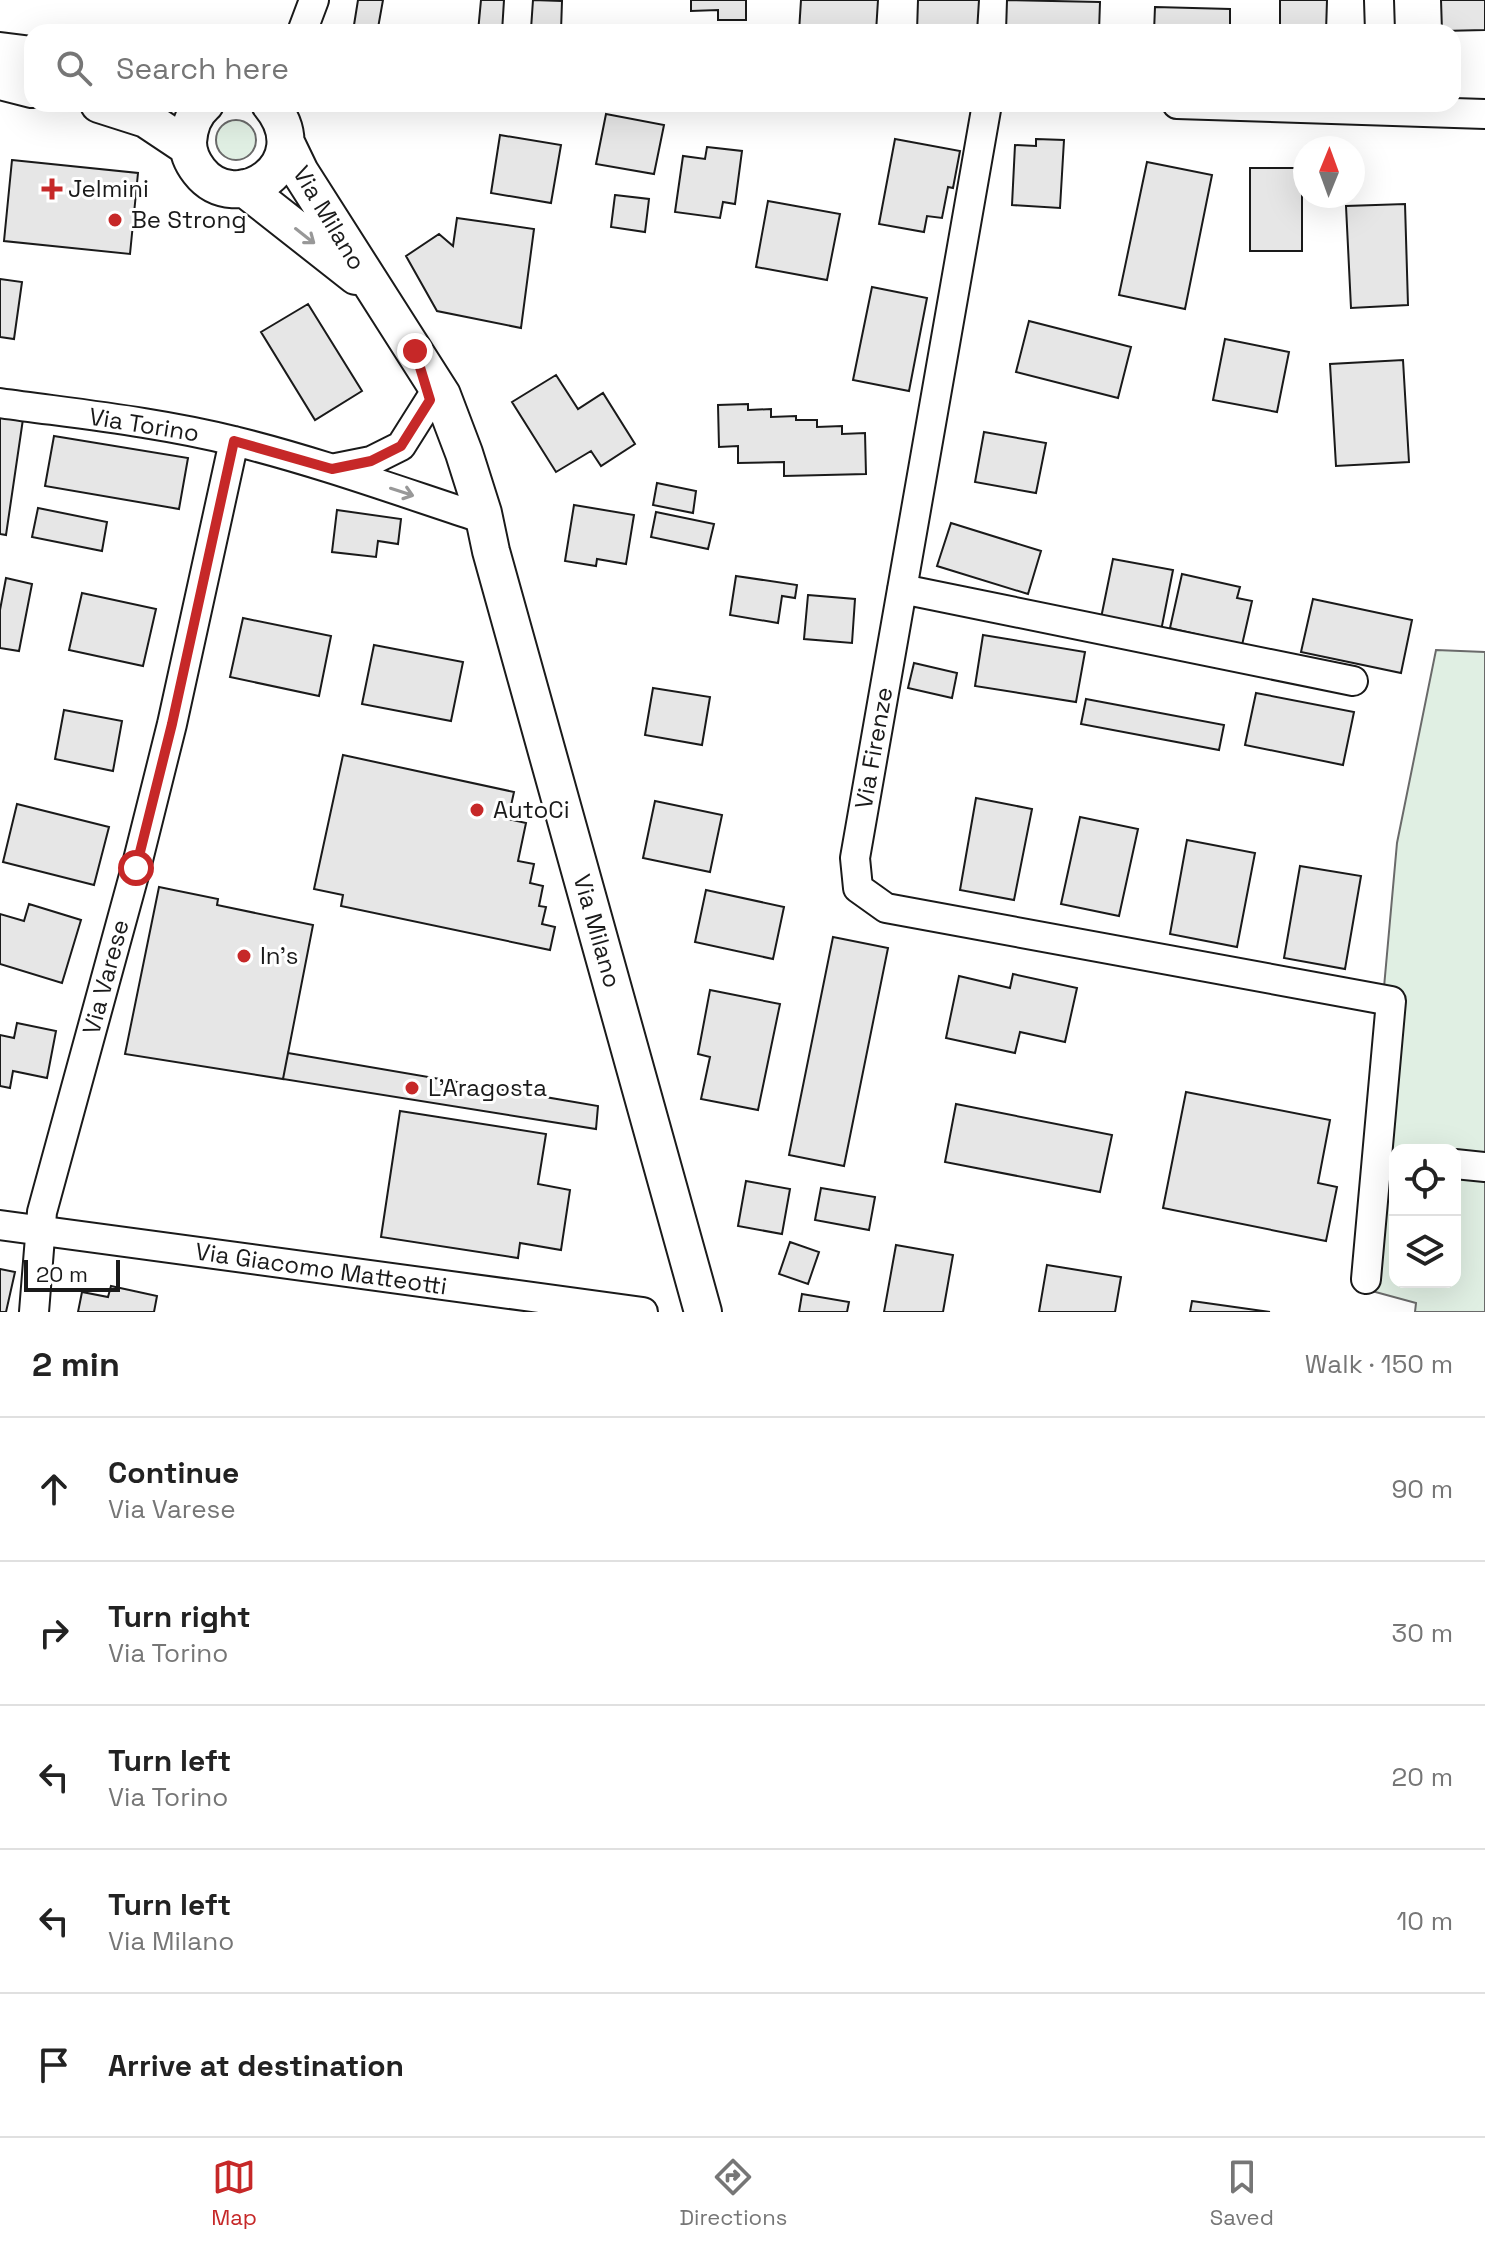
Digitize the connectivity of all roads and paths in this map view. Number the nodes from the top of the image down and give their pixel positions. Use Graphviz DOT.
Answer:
graph roads {
  1 [pos="314,0"];
  2 [pos="1379,0"];
  3 [pos="305,24"];
  4 [pos="1380,24"];
  5 [pos="0,51"];
  6 [pos="24,54"];
  7 [pos="0,81"];
  8 [pos="24,87"];
  9 [pos="124,112"];
  10 [pos="199,112"];
  11 [pos="986,112"];
  12 [pos="1451,112"];
  13 [pos="1485,114"];
  14 [pos="282,117"];
  15 [pos="188,147"];
  16 [pos="244,188"];
  17 [pos="373,290"];
  18 [pos="415,351"];
  19 [pos="430,400"];
  20 [pos="0,403"];
  21 [pos="234,441"];
  22 [pos="332,469"];
  23 [pos="472,515"];
  24 [pos="491,551"];
  25 [pos="902,589"];
  26 [pos="1353,681"];
  27 [pos="1386,1156"];
  28 [pos="1461,1165"];
  29 [pos="1485,1167"];
  30 [pos="0,1225"];
  31 [pos="40,1231"];
  32 [pos="1366,1279"];
  33 [pos="34,1312"];
  34 [pos="643,1312"];
  35 [pos="703,1312"];
  1 -- 3 [label="street"];
  2 -- 4 [label="street"];
  5 -- 6 [label="street"];
  7 -- 8 [label="street"];
  9 -- 15 [label="street"];
  10 -- 15 [label="street"];
  11 -- 25 [label="street, Via Firenze"];
  12 -- 13 [label="street"];
  14 -- 16 [label="street"];
  14 -- 17 [label="street, Via Milano"];
  15 -- 16 [label="street"];
  16 -- 17 [label="street, Via Milano, one-way"];
  17 -- 18 [label="street, Via Milano"];
  18 -- 19 [label="street, Via Milano"];
  18 -- 24 [label="street, Via Milano"];
  19 -- 22 [label="street, Via Torino"];
  19 -- 23 [label="street, Via Milano"];
  20 -- 21 [label="street, Via Torino"];
  21 -- 22 [label="street, Via Torino"];
  21 -- 31 [label="street, Via Varese"];
  22 -- 23 [label="street, Via Torino, one-way"];
  23 -- 24 [label="street, Via Milano"];
  24 -- 35 [label="street, Via Milano"];
  25 -- 26 [label="street"];
  25 -- 27 [label="street, Via Firenze"];
  27 -- 32 [label="street"];
  28 -- 29 [label="street"];
  30 -- 31 [label="street, Via Giacomo Matteotti"];
  31 -- 33 [label="street, Via Varese"];
  31 -- 34 [label="street, Via Giacomo Matteotti"];
}
